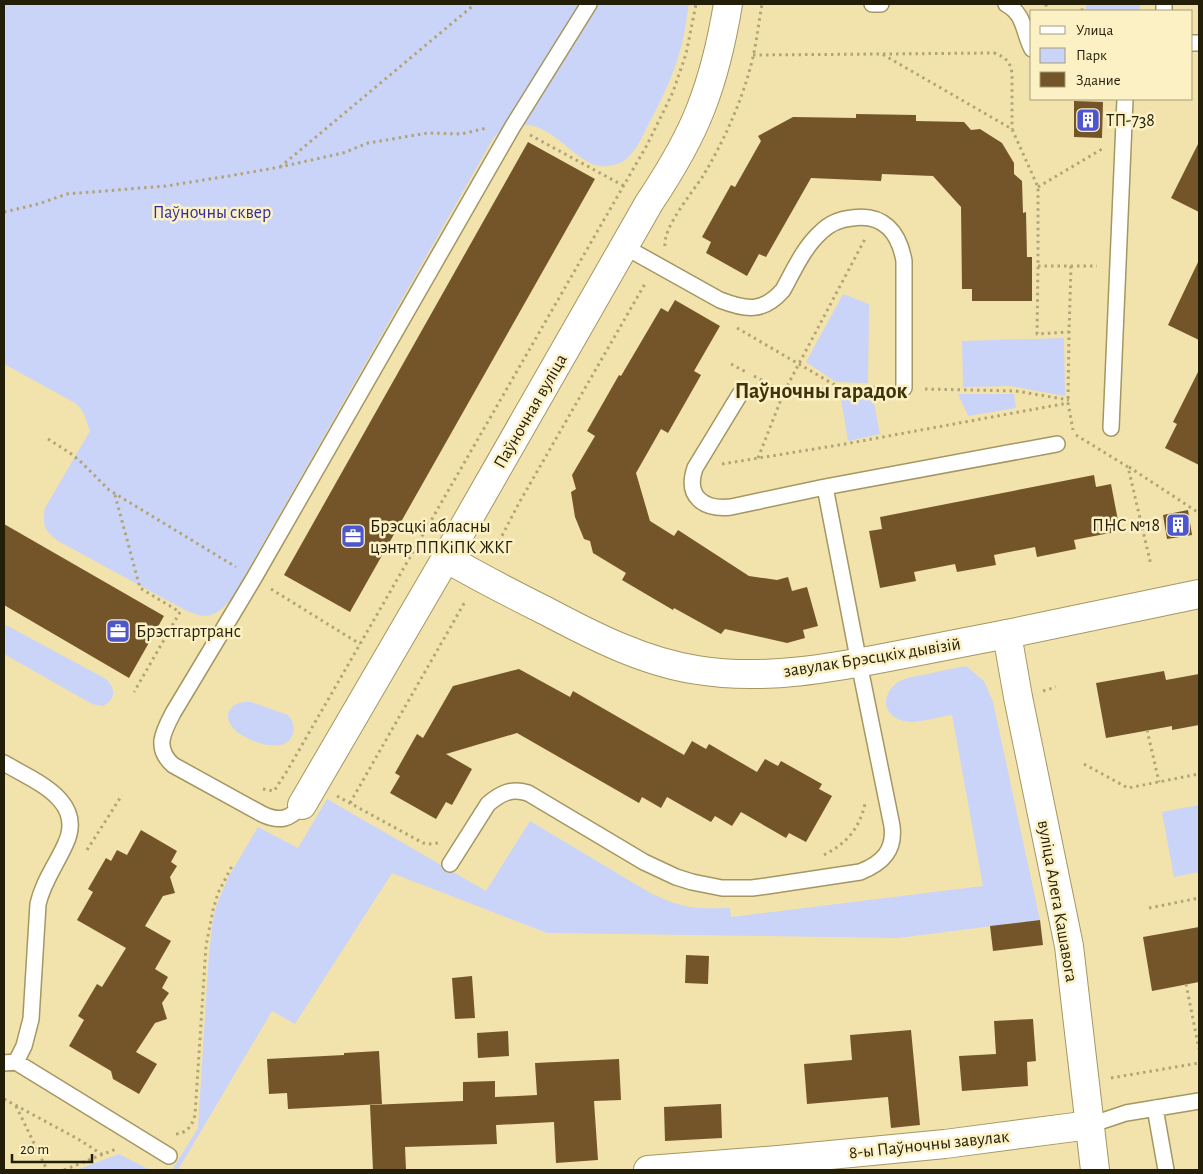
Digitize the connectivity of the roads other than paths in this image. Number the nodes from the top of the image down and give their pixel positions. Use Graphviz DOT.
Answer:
graph roads {
  1 [pos="589,4"];
  2 [pos="728,4"];
  3 [pos="872,4"];
  4 [pos="881,4"];
  5 [pos="1006,4"];
  6 [pos="1030,44"];
  7 [pos="1125,100"];
  8 [pos="625,247"];
  9 [pos="904,388"];
  10 [pos="740,394"];
  11 [pos="1111,428"];
  12 [pos="1057,444"];
  13 [pos="825,488"];
  14 [pos="446,558"];
  15 [pos="1199,594"];
  16 [pos="1007,634"];
  17 [pos="859,663"];
  18 [pos="4,763"];
  19 [pos="308,794"];
  20 [pos="450,864"];
  21 [pos="10,1062"];
  22 [pos="1199,1101"];
  23 [pos="1155,1108"];
  24 [pos="1090,1125"];
  25 [pos="169,1156"];
  26 [pos="648,1170"];
  27 [pos="1095,1170"];
  28 [pos="1166,1170"];
  1 -- 19 [label="lane"];
  2 -- 8 [label="street, Паўночная вуліца"];
  3 -- 4 [label="lane"];
  5 -- 6 [label="lane"];
  7 -- 11 [label="lane"];
  8 -- 9 [label="lane"];
  8 -- 14 [label="street, Паўночная вуліца"];
  10 -- 13 [label="lane"];
  12 -- 13 [label="lane"];
  13 -- 17 [label="lane"];
  14 -- 17 [label="street, завулак Брэсцкіх дывізій"];
  14 -- 19 [label="street, Паўночная вуліца"];
  15 -- 16 [label="street, завулак Брэсцкіх дывізій"];
  16 -- 17 [label="street, завулак Брэсцкіх дывізій"];
  16 -- 24 [label="street, вуліца Алега Кашавога"];
  17 -- 20 [label="lane"];
  18 -- 21 [label="lane"];
  21 -- 25 [label="lane"];
  22 -- 23 [label="lane"];
  23 -- 24 [label="lane"];
  23 -- 28 [label="lane"];
  24 -- 26 [label="street, 8-ы Паўночны завулак"];
  24 -- 27 [label="street, вуліца Алега Кашавога"];
}
